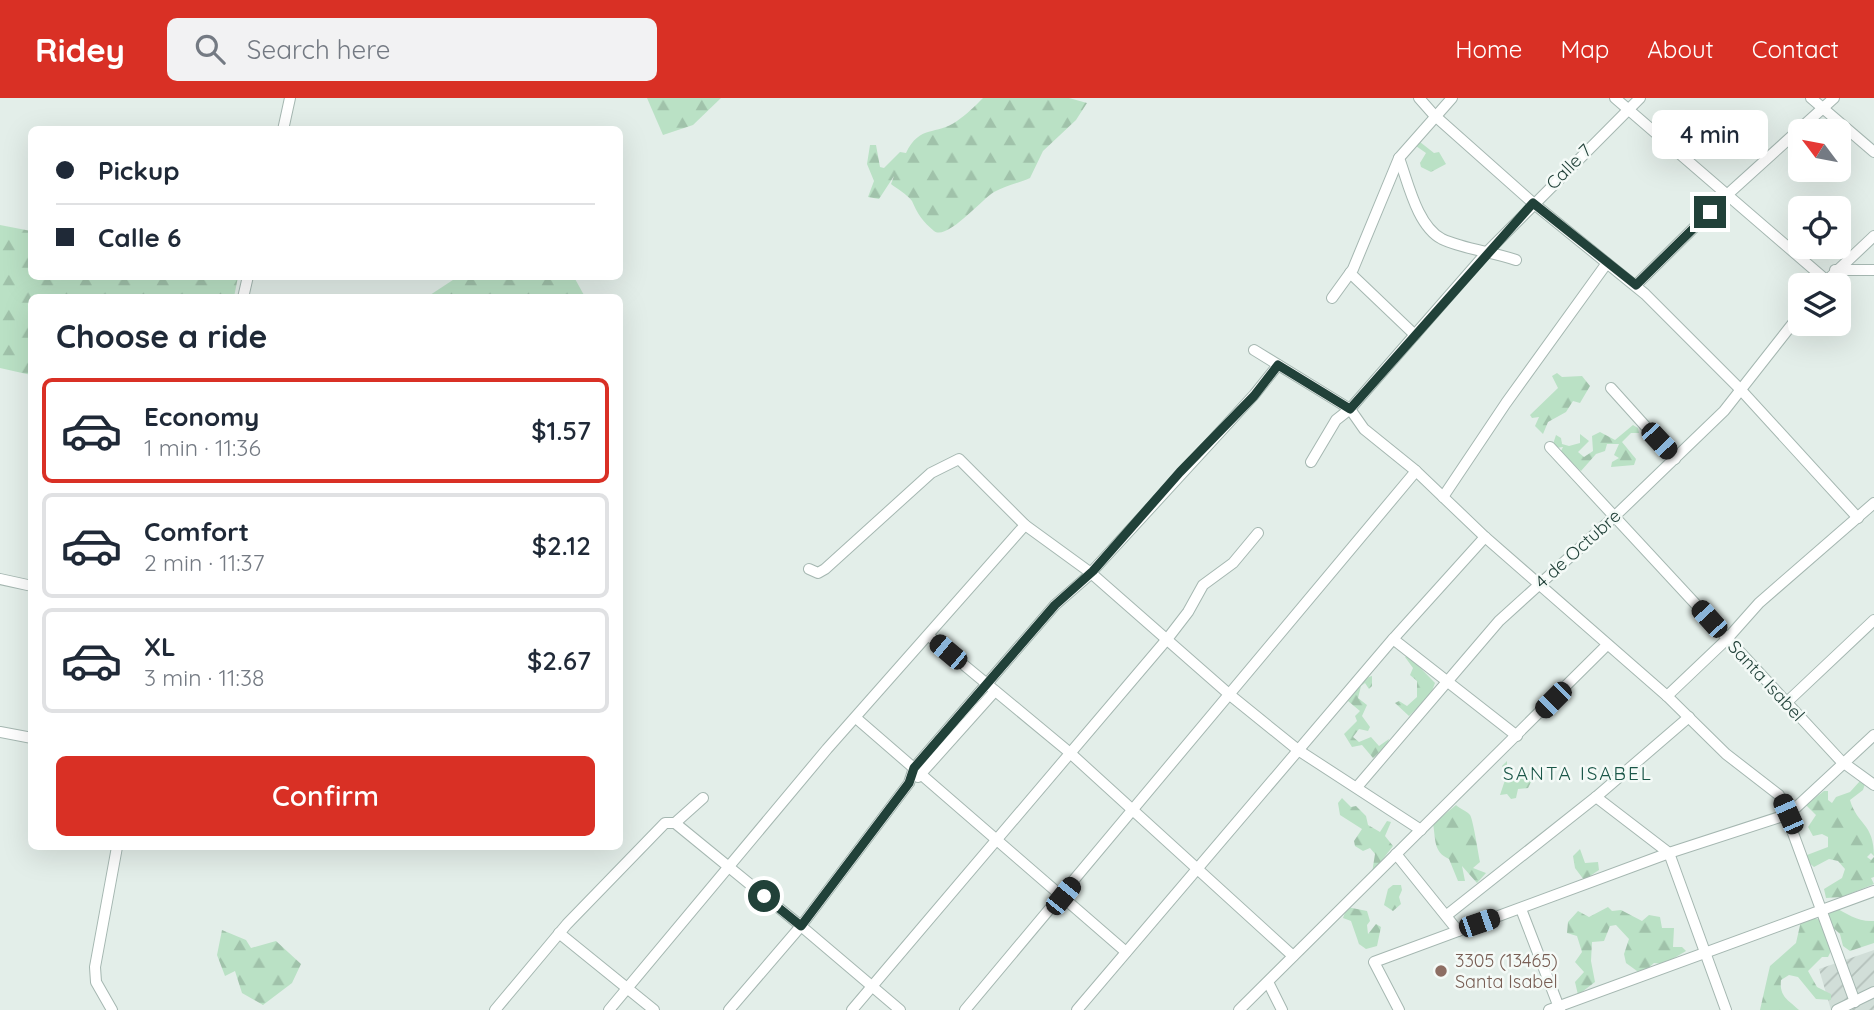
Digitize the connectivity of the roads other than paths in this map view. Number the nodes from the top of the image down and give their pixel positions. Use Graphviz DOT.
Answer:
graph roads {
  1 [pos="290,98"];
  2 [pos="1419,98"];
  3 [pos="1452,98"];
  4 [pos="1615,98"];
  5 [pos="1640,98"];
  6 [pos="1811,98"];
  7 [pos="1834,98"];
  8 [pos="1823,108"];
  9 [pos="1628,109"];
  10 [pos="1434,115"];
  11 [pos="284,126"];
  12 [pos="1874,152"];
  13 [pos="1399,158"];
  14 [pos="1728,194"];
  15 [pos="1533,203"];
  16 [pos="1874,236"];
  17 [pos="1488,251"];
  18 [pos="1516,260"];
  19 [pos="1607,263"];
  20 [pos="1835,270"];
  21 [pos="1874,270"];
  22 [pos="1350,273"];
  23 [pos="1813,273"];
  24 [pos="1832,273"];
  25 [pos="1636,285"];
  26 [pos="1332,298"];
  27 [pos="1788,330"];
  28 [pos="1415,335"];
  29 [pos="1254,350"];
  30 [pos="1278,365"];
  31 [pos="1611,388"];
  32 [pos="1741,390"];
  33 [pos="1350,409"];
  34 [pos="1550,447"];
  35 [pos="1675,459"];
  36 [pos="1311,462"];
  37 [pos="1416,471"];
  38 [pos="1443,498"];
  39 [pos="1874,503"];
  40 [pos="1615,516"];
  41 [pos="1858,518"];
  42 [pos="1026,525"];
  43 [pos="1258,533"];
  44 [pos="1485,537"];
  45 [pos="809,569"];
  46 [pos="1091,572"];
  47 [pos="0,579"];
  48 [pos="1538,584"];
  49 [pos="28,585"];
  50 [pos="1874,621"];
  51 [pos="929,636"];
  52 [pos="1168,638"];
  53 [pos="1393,639"];
  54 [pos="1727,639"];
  55 [pos="1607,645"];
  56 [pos="1446,680"];
  57 [pos="991,687"];
  58 [pos="1230,695"];
  59 [pos="1667,696"];
  60 [pos="1787,702"];
  61 [pos="1689,717"];
  62 [pos="856,718"];
  63 [pos="0,732"];
  64 [pos="1874,735"];
  65 [pos="1517,736"];
  66 [pos="28,737"];
  67 [pos="1298,750"];
  68 [pos="1069,752"];
  69 [pos="1845,764"];
  70 [pos="918,771"];
  71 [pos="1874,785"];
  72 [pos="1357,787"];
  73 [pos="1596,797"];
  74 [pos="703,798"];
  75 [pos="1133,809"];
  76 [pos="1788,814"];
  77 [pos="675,823"];
  78 [pos="1421,830"];
  79 [pos="996,841"];
  80 [pos="116,850"];
  81 [pos="1669,853"];
  82 [pos="1396,854"];
  83 [pos="727,865"];
  84 [pos="1200,868"];
  85 [pos="1874,891"];
  86 [pos="1063,896"];
  87 [pos="1521,909"];
  88 [pos="1821,910"];
  89 [pos="1447,915"];
  90 [pos="801,926"];
  91 [pos="1458,931"];
  92 [pos="559,933"];
  93 [pos="1706,950"];
  94 [pos="1126,953"];
  95 [pos="1293,956"];
  96 [pos="1268,982"];
  97 [pos="873,986"];
  98 [pos="627,988"];
  99 [pos="1874,992"];
  100 [pos="1856,1002"];
  101 [pos="1556,1009"];
  102 [pos="112,1010"];
  103 [pos="495,1010"];
  104 [pos="609,1010"];
  105 [pos="654,1010"];
  106 [pos="729,1010"];
  107 [pos="852,1010"];
  108 [pos="900,1010"];
  109 [pos="965,1010"];
  110 [pos="1077,1010"];
  111 [pos="1239,1010"];
  112 [pos="1282,1010"];
  113 [pos="1399,1010"];
  114 [pos="1726,1010"];
  115 [pos="1837,1010"];
  1 -- 11 [label="street"];
  2 -- 10 [label="street"];
  3 -- 10 [label="street"];
  4 -- 9 [label="street"];
  5 -- 9 [label="street, Calle 7"];
  6 -- 8 [label="street"];
  7 -- 8 [label="street"];
  8 -- 12 [label="street"];
  8 -- 14 [label="street"];
  9 -- 14 [label="street"];
  9 -- 15 [label="street, Calle 7"];
  10 -- 13 [label="street"];
  10 -- 15 [label="street"];
  13 -- 17 [label="street"];
  13 -- 22 [label="street"];
  14 -- 23 [label="street"];
  14 -- 25 [label="street"];
  15 -- 17 [label="street, Calle 7"];
  15 -- 19 [label="street"];
  16 -- 20 [label="street"];
  17 -- 18 [label="street"];
  17 -- 28 [label="street, Calle 7"];
  19 -- 25 [label="street"];
  19 -- 38 [label="street"];
  20 -- 21 [label="street"];
  20 -- 24 [label="street"];
  22 -- 26 [label="street"];
  22 -- 28 [label="street"];
  25 -- 32 [label="street"];
  27 -- 32 [label="street, 4 de Octubre"];
  28 -- 33 [label="street, Calle 7"];
  29 -- 30 [label="street"];
  30 -- 33 [label="street"];
  30 -- 46 [label="street"];
  31 -- 35 [label="street"];
  32 -- 35 [label="street, 4 de Octubre"];
  32 -- 41 [label="street"];
  33 -- 36 [label="street, Calle 7"];
  33 -- 37 [label="street"];
  34 -- 40 [label="street, Santa Isabel"];
  35 -- 40 [label="street, 4 de Octubre"];
  37 -- 38 [label="street"];
  37 -- 58 [label="street"];
  38 -- 44 [label="street"];
  39 -- 41 [label="street"];
  40 -- 48 [label="street, 4 de Octubre"];
  40 -- 54 [label="street, Santa Isabel"];
  41 -- 54 [label="street"];
  42 -- 45 [label="street"];
  42 -- 46 [label="street"];
  42 -- 51 [label="street"];
  43 -- 52 [label="street"];
  44 -- 48 [label="street"];
  44 -- 53 [label="street"];
  46 -- 52 [label="street"];
  46 -- 57 [label="street"];
  47 -- 49 [label="street"];
  48 -- 55 [label="street"];
  48 -- 56 [label="street, 4 de Octubre"];
  50 -- 60 [label="street"];
  51 -- 57 [label="street"];
  51 -- 62 [label="street"];
  52 -- 58 [label="street"];
  52 -- 68 [label="street"];
  53 -- 56 [label="street"];
  53 -- 67 [label="street"];
  54 -- 59 [label="street"];
  54 -- 60 [label="street, Santa Isabel"];
  55 -- 59 [label="street"];
  55 -- 65 [label="street"];
  56 -- 65 [label="street"];
  56 -- 72 [label="street, 4 de Octubre"];
  57 -- 68 [label="street"];
  57 -- 70 [label="street"];
  58 -- 67 [label="street"];
  58 -- 75 [label="street"];
  59 -- 61 [label="street"];
  60 -- 69 [label="street, Santa Isabel"];
  61 -- 73 [label="street"];
  61 -- 76 [label="street"];
  62 -- 70 [label="street"];
  62 -- 83 [label="street"];
  63 -- 66 [label="street"];
  64 -- 69 [label="street"];
  65 -- 78 [label="street"];
  67 -- 72 [label="street"];
  67 -- 84 [label="street"];
  68 -- 75 [label="street"];
  68 -- 79 [label="street"];
  69 -- 71 [label="street, Santa Isabel"];
  69 -- 76 [label="street"];
  70 -- 79 [label="street"];
  70 -- 90 [label="street"];
  72 -- 78 [label="street"];
  73 -- 81 [label="street"];
  73 -- 89 [label="street"];
  74 -- 77 [label="street"];
  75 -- 84 [label="street"];
  75 -- 86 [label="street"];
  76 -- 81 [label="street"];
  76 -- 88 [label="street"];
  77 -- 83 [label="street"];
  77 -- 92 [label="street"];
  78 -- 82 [label="street"];
  79 -- 86 [label="street"];
  79 -- 97 [label="street"];
  80 -- 102 [label="street"];
  81 -- 87 [label="street"];
  81 -- 93 [label="street"];
  82 -- 89 [label="street"];
  82 -- 95 [label="street"];
  83 -- 90 [label="street"];
  83 -- 98 [label="street"];
  84 -- 94 [label="street"];
  84 -- 95 [label="street"];
  85 -- 88 [label="street"];
  86 -- 94 [label="street"];
  86 -- 109 [label="street"];
  87 -- 91 [label="street"];
  87 -- 101 [label="street"];
  88 -- 93 [label="street"];
  88 -- 100 [label="street"];
  89 -- 91 [label="street"];
  90 -- 97 [label="street"];
  90 -- 106 [label="street"];
  91 -- 113 [label="street"];
  92 -- 98 [label="street"];
  92 -- 103 [label="street"];
  93 -- 101 [label="street"];
  93 -- 114 [label="street"];
  94 -- 110 [label="street"];
  95 -- 96 [label="street"];
  96 -- 111 [label="street"];
  96 -- 112 [label="street"];
  97 -- 107 [label="street"];
  97 -- 108 [label="street"];
  98 -- 104 [label="street"];
  98 -- 105 [label="street"];
  99 -- 100 [label="street"];
  100 -- 115 [label="street"];
}
